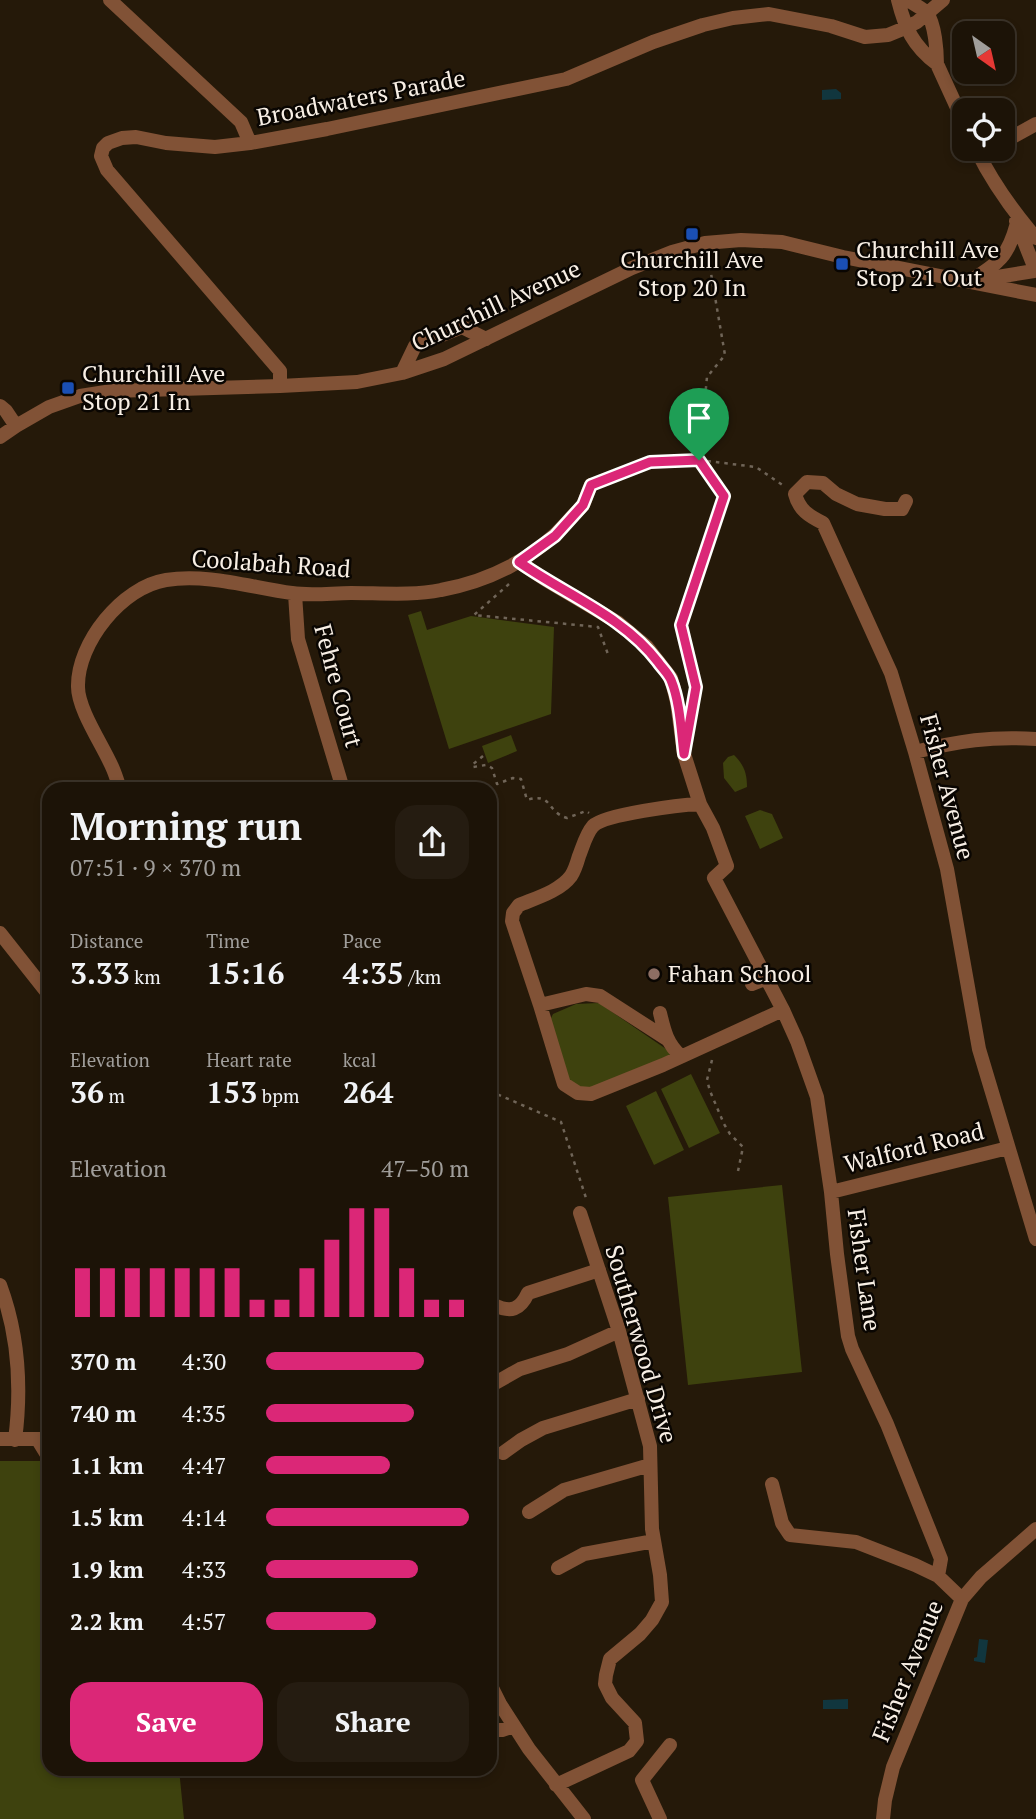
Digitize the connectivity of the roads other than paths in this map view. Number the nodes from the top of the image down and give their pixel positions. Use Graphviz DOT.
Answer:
graph roads {
  1 [pos="110,0"];
  2 [pos="898,0"];
  3 [pos="908,0"];
  4 [pos="943,0"];
  5 [pos="916,21"];
  6 [pos="937,64"];
  7 [pos="953,98"];
  8 [pos="1036,124"];
  9 [pos="1015,135"];
  10 [pos="250,143"];
  11 [pos="986,161"];
  12 [pos="1014,216"];
  13 [pos="1036,238"];
  14 [pos="1035,274"];
  15 [pos="970,281"];
  16 [pos="1036,295"];
  17 [pos="486,339"];
  18 [pos="402,373"];
  19 [pos="280,386"];
  20 [pos="0,406"];
  21 [pos="16,426"];
  22 [pos="0,437"];
  23 [pos="591,485"];
  24 [pos="906,501"];
  25 [pos="519,562"];
  26 [pos="295,593"];
  27 [pos="1036,739"];
  28 [pos="915,752"];
  29 [pos="118,782"];
  30 [pos="341,782"];
  31 [pos="700,804"];
  32 [pos="0,933"];
  33 [pos="767,978"];
  34 [pos="752,984"];
  35 [pos="42,986"];
  36 [pos="540,1005"];
  37 [pos="783,1010"];
  38 [pos="660,1013"];
  39 [pos="667,1040"];
  40 [pos="681,1056"];
  41 [pos="1008,1148"];
  42 [pos="831,1192"];
  43 [pos="584,1208"];
  44 [pos="1036,1239"];
  45 [pos="599,1270"];
  46 [pos="0,1284"];
  47 [pos="497,1306"];
  48 [pos="618,1331"];
  49 [pos="497,1382"];
  50 [pos="638,1399"];
  51 [pos="7,1440"];
  52 [pos="42,1440"];
  53 [pos="503,1453"];
  54 [pos="650,1465"];
  55 [pos="772,1484"];
  56 [pos="530,1511"];
  57 [pos="1036,1529"];
  58 [pos="654,1541"];
  59 [pos="558,1569"];
  60 [pos="938,1576"];
  61 [pos="961,1599"];
  62 [pos="497,1696"];
  63 [pos="514,1726"];
  64 [pos="497,1730"];
  65 [pos="670,1745"];
  66 [pos="556,1785"];
  67 [pos="584,1819"];
  68 [pos="660,1819"];
  69 [pos="883,1819"];
  1 -- 10 [label="street"];
  2 -- 5 [label="street"];
  3 -- 5 [label="street"];
  4 -- 5 [label="street"];
  5 -- 6 [label="street"];
  5 -- 6 [label="street"];
  5 -- 10 [label="street, Broadwaters Parade"];
  6 -- 7 [label="street"];
  8 -- 9 [label="street"];
  10 -- 19 [label="street, Broadwaters Parade"];
  11 -- 12 [label="street"];
  12 -- 13 [label="street"];
  12 -- 14 [label="street"];
  12 -- 15 [label="street"];
  14 -- 15 [label="street, Churchill Avenue"];
  15 -- 16 [label="street, Churchill Avenue"];
  15 -- 17 [label="street, Churchill Avenue"];
  17 -- 18 [label="street, Churchill Avenue"];
  17 -- 18 [label="street"];
  18 -- 19 [label="street, Churchill Avenue"];
  19 -- 21 [label="street, Churchill Avenue"];
  20 -- 21 [label="street"];
  21 -- 22 [label="street, Churchill Avenue"];
  23 -- 25 [label="street, Coolabah Road"];
  24 -- 28 [label="street, Fisher Avenue"];
  25 -- 26 [label="street, Coolabah Road"];
  25 -- 31 [label="street"];
  26 -- 29 [label="street, Coolabah Road"];
  26 -- 30 [label="street, Fehre Court"];
  27 -- 28 [label="street"];
  28 -- 41 [label="street, Fisher Avenue"];
  31 -- 33 [label="street, Fisher Lane"];
  31 -- 36 [label="street"];
  32 -- 35 [label="street"];
  33 -- 34 [label="street"];
  33 -- 37 [label="street, Fisher Lane"];
  36 -- 39 [label="street"];
  36 -- 40 [label="street"];
  37 -- 40 [label="street"];
  37 -- 42 [label="street, Fisher Lane"];
  38 -- 39 [label="street"];
  39 -- 40 [label="street"];
  41 -- 42 [label="street, Walford Road"];
  41 -- 44 [label="street, Fisher Avenue"];
  42 -- 60 [label="street, Fisher Lane"];
  43 -- 45 [label="street, Southerwood Drive"];
  45 -- 47 [label="street"];
  45 -- 48 [label="street, Southerwood Drive"];
  46 -- 51 [label="street"];
  48 -- 49 [label="street"];
  48 -- 50 [label="street, Southerwood Drive"];
  50 -- 53 [label="street"];
  50 -- 54 [label="street, Southerwood Drive"];
  51 -- 52 [label="street"];
  54 -- 56 [label="street"];
  54 -- 58 [label="street, Southerwood Drive"];
  55 -- 60 [label="street"];
  57 -- 61 [label="street, Fisher Avenue"];
  58 -- 59 [label="street"];
  58 -- 66 [label="street, Southerwood Drive"];
  60 -- 61 [label="street"];
  61 -- 69 [label="street, Fisher Avenue"];
  62 -- 63 [label="street"];
  63 -- 64 [label="street"];
  63 -- 66 [label="street"];
  65 -- 68 [label="street"];
  66 -- 67 [label="street"];
}
